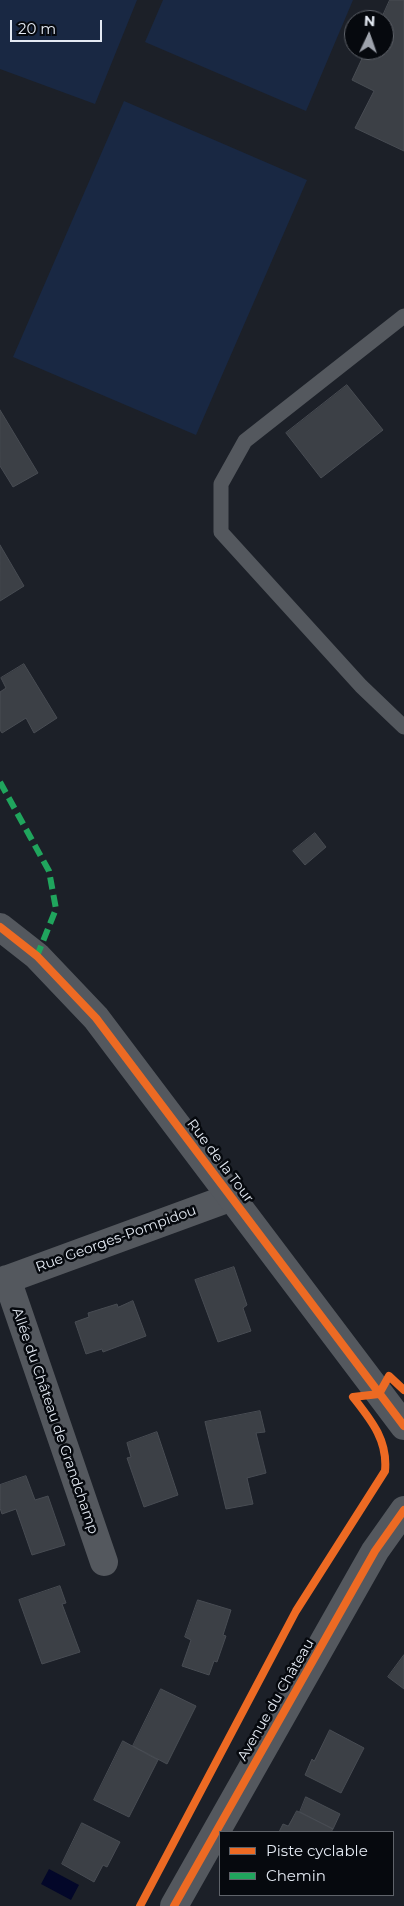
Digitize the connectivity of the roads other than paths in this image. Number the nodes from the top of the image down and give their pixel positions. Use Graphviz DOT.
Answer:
graph roads {
  1 [pos="404,316"];
  2 [pos="404,727"];
  3 [pos="0,926"];
  4 [pos="232,1197"];
  5 [pos="4,1280"];
  6 [pos="404,1426"];
  7 [pos="404,1510"];
  8 [pos="104,1562"];
  9 [pos="174,1906"];
  1 -- 2 [label="lane"];
  3 -- 4 [label="street, Rue de la Tour"];
  4 -- 5 [label="street, Rue Georges-Pompidou"];
  4 -- 6 [label="street, Rue de la Tour"];
  5 -- 8 [label="street, Allée du Château de Grandchamp"];
  7 -- 9 [label="street, Avenue du Château"];
}
